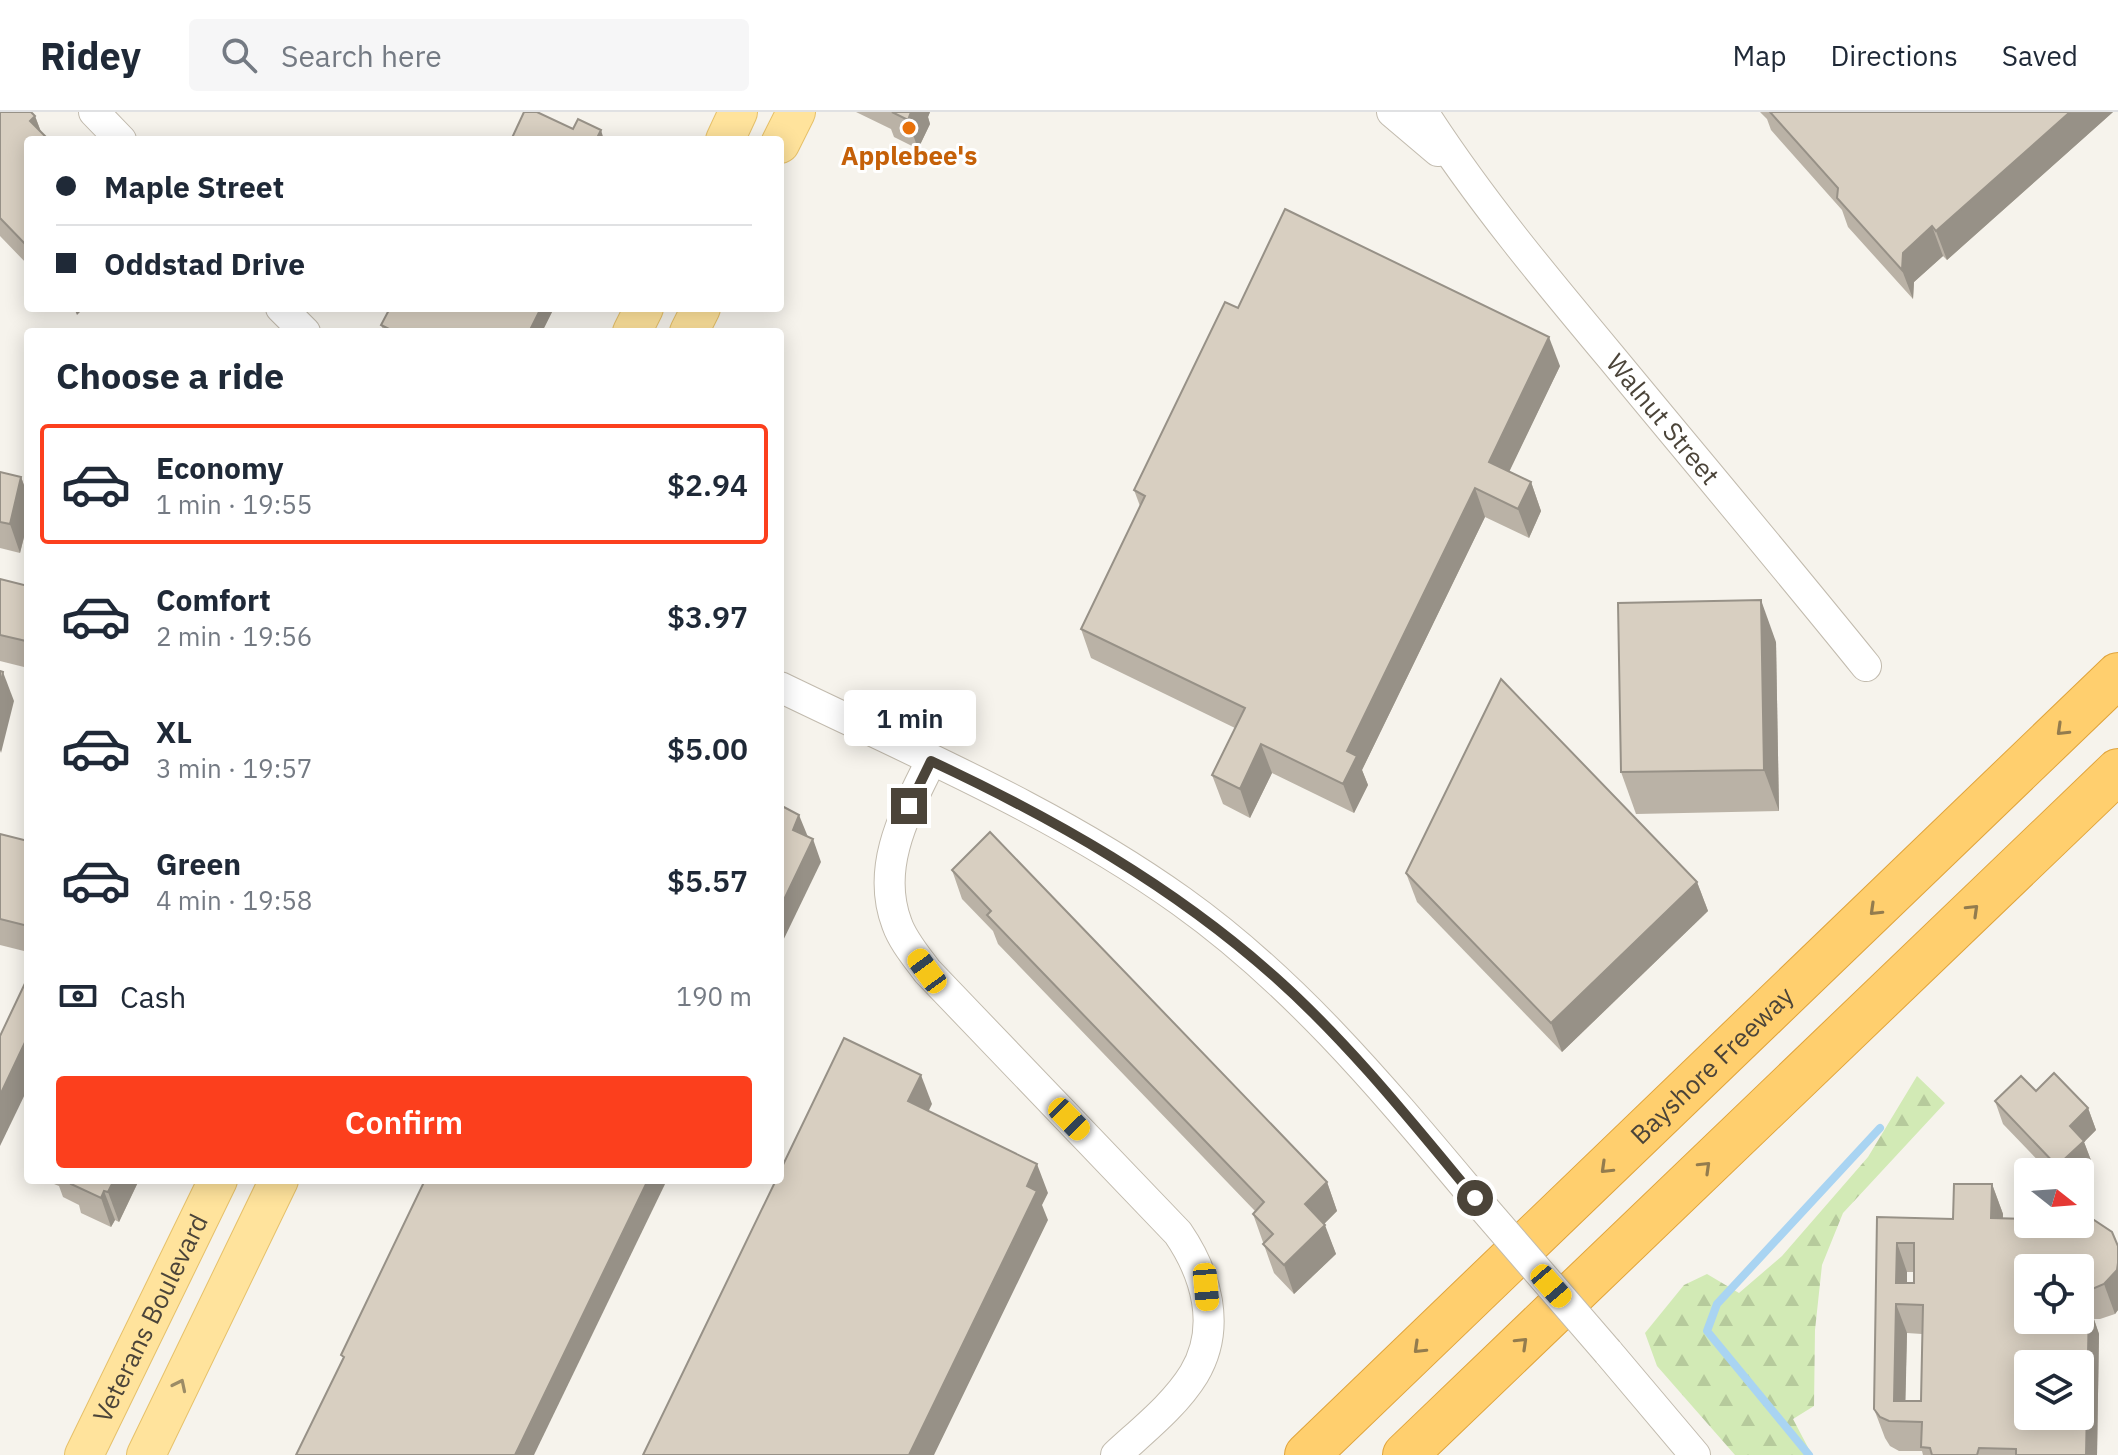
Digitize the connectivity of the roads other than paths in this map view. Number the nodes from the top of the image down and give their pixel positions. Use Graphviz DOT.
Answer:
graph roads {
  1 [pos="94,112"];
  2 [pos="738,112"];
  3 [pos="796,112"];
  4 [pos="1392,112"];
  5 [pos="1423,112"];
  6 [pos="117,136"];
  7 [pos="727,136"];
  8 [pos="784,136"];
  9 [pos="1461,171"];
  10 [pos="285,312"];
  11 [pos="301,328"];
  12 [pos="1866,666"];
  13 [pos="2118,675"];
  14 [pos="784,689"];
  15 [pos="931,761"];
  16 [pos="2118,771"];
  17 [pos="216,1184"];
  18 [pos="277,1184"];
  19 [pos="85,1455"];
  20 [pos="146,1455"];
  21 [pos="1116,1455"];
  22 [pos="1307,1455"];
  23 [pos="1405,1455"];
  24 [pos="1695,1455"];
  1 -- 6 [label="street"];
  2 -- 7 [label="main road"];
  3 -- 8 [label="main road"];
  4 -- 9 [label="street, Walnut Street"];
  5 -- 9 [label="street, Walnut Street"];
  9 -- 12 [label="street, Walnut Street"];
  10 -- 11 [label="street"];
  13 -- 22 [label="highway, Bayshore Freeway, one-way"];
  14 -- 15 [label="street"];
  15 -- 21 [label="street"];
  15 -- 24 [label="street, bridge"];
  23 -- 16 [label="highway, one-way"];
  17 -- 19 [label="main road, Veterans Boulevard"];
  20 -- 18 [label="main road, Veterans Boulevard, one-way"];
}
